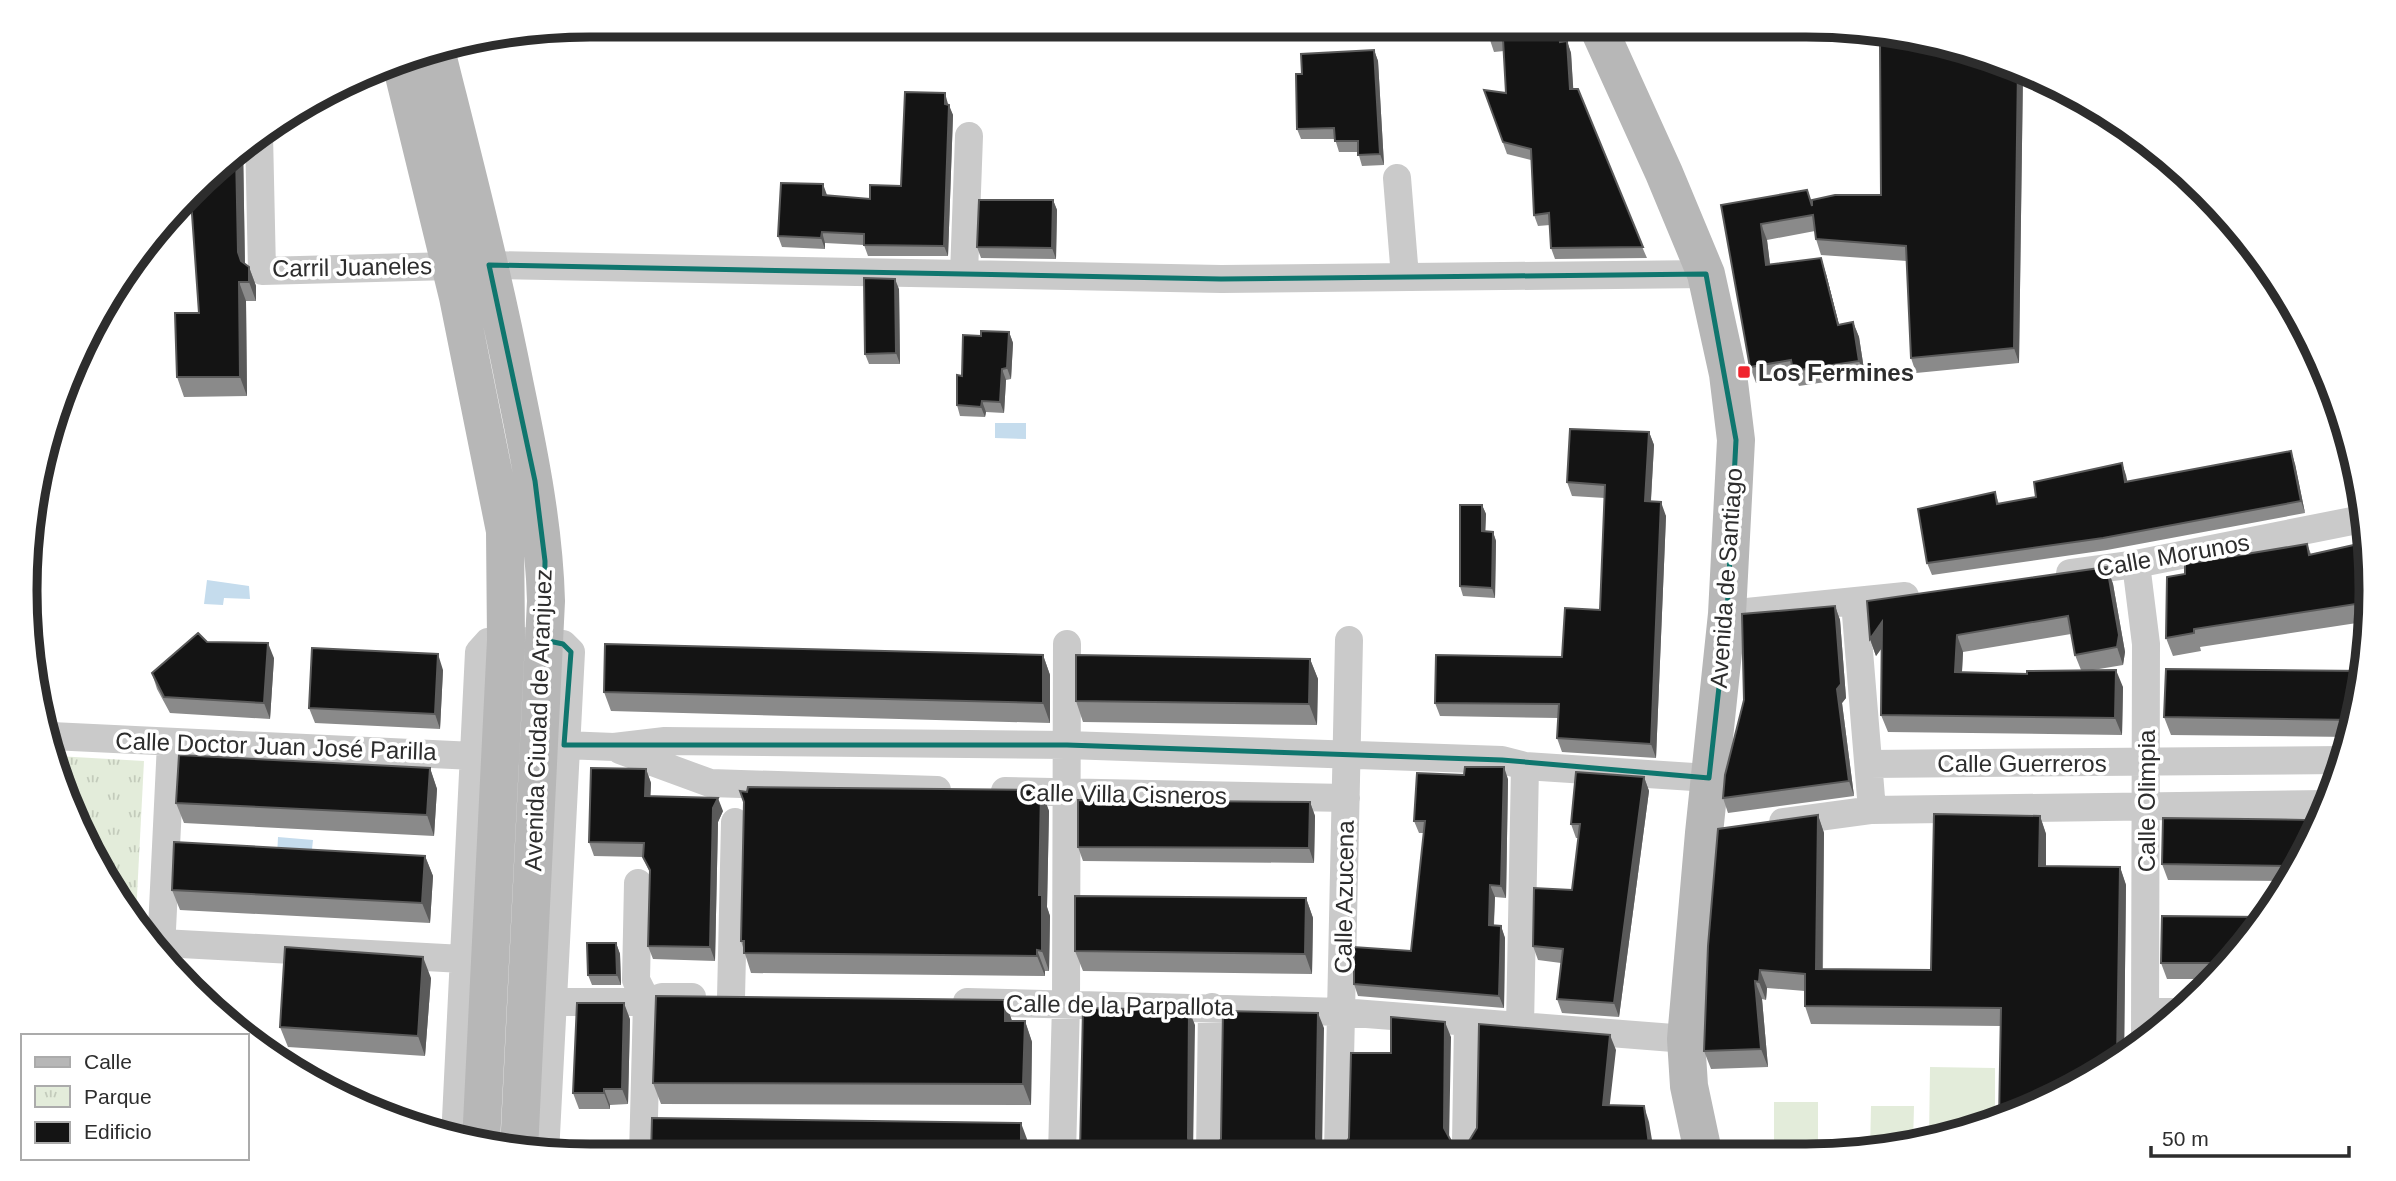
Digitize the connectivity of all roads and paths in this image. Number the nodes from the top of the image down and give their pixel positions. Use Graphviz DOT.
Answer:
graph roads {
  1 [pos="1602,37"];
  2 [pos="438,59"];
  3 [pos="403,70"];
  4 [pos="969,136"];
  5 [pos="259,147"];
  6 [pos="1397,178"];
  7 [pos="489,265"];
  8 [pos="450,266"];
  9 [pos="964,274"];
  10 [pos="1706,274"];
  11 [pos="1405,277"];
  12 [pos="2355,519"];
  13 [pos="2136,564"];
  14 [pos="2043,576"];
  15 [pos="1935,591"];
  16 [pos="1855,603"];
  17 [pos="1727,614"];
  18 [pos="506,640"];
  19 [pos="544,640"];
  20 [pos="1349,640"];
  21 [pos="1067,644"];
  22 [pos="57,736"];
  23 [pos="171,743"];
  24 [pos="1067,745"];
  25 [pos="552,746"];
  26 [pos="614,747"];
  27 [pos="487,754"];
  28 [pos="1347,755"];
  29 [pos="2332,760"];
  30 [pos="2146,762"];
  31 [pos="1869,764"];
  32 [pos="1525,766"];
  33 [pos="1709,778"];
  34 [pos="1067,793"];
  35 [pos="1346,798"];
  36 [pos="2316,804"];
  37 [pos="2146,806"];
  38 [pos="1872,810"];
  39 [pos="735,822"];
  40 [pos="1729,829"];
  41 [pos="638,883"];
  42 [pos="162,942"];
  43 [pos="167,947"];
  44 [pos="463,959"];
  45 [pos="731,998"];
  46 [pos="759,999"];
  47 [pos="553,1002"];
  48 [pos="647,1002"];
  49 [pos="940,1002"];
  50 [pos="1066,1004"];
  51 [pos="1212,1007"];
  52 [pos="1341,1012"];
  53 [pos="1468,1022"];
  54 [pos="1520,1026"];
  55 [pos="2145,1026"];
  56 [pos="1686,1039"];
  57 [pos="456,1127"];
  58 [pos="481,1134"];
  59 [pos="520,1140"];
  60 [pos="546,1142"];
  61 [pos="1466,1143"];
  62 [pos="643,1144"];
  63 [pos="1062,1144"];
  64 [pos="1210,1144"];
  65 [pos="1338,1144"];
  66 [pos="1701,1144"];
  1 -- 10 [label="main road, Avenida de Santiago"];
  2 -- 7 [label="main road, Avenida Ciudad de Aranjuez"];
  3 -- 8 [label="main road, Avenida Ciudad de Aranjuez"];
  4 -- 9 [label="street"];
  5 -- 8 [label="street, Carril Juaneles"];
  6 -- 11 [label="street"];
  7 -- 9 [label="street"];
  7 -- 19 [label="main road, Avenida Ciudad de Aranjuez"];
  8 -- 18 [label="main road, Avenida Ciudad de Aranjuez"];
  9 -- 11 [label="street"];
  10 -- 11 [label="street"];
  10 -- 17 [label="main road, Avenida de Santiago"];
  12 -- 13 [label="street, Calle Morunos"];
  13 -- 14 [label="street, Calle Morunos"];
  13 -- 30 [label="street, Calle Olimpia"];
  15 -- 16 [label="street"];
  16 -- 17 [label="street"];
  16 -- 31 [label="street"];
  17 -- 33 [label="main road, Avenida de Santiago"];
  18 -- 19 [label="street"];
  18 -- 27 [label="main road, Avenida Ciudad de Aranjuez"];
  19 -- 25 [label="main road, Avenida Ciudad de Aranjuez"];
  20 -- 28 [label="street, Calle Azucena"];
  21 -- 24 [label="street"];
  22 -- 23 [label="street, Calle Doctor Juan José Parilla"];
  23 -- 27 [label="street, Calle Doctor Juan José Parilla"];
  23 -- 42 [label="street"];
  24 -- 26 [label="street, Calle Villa Cisneros"];
  24 -- 28 [label="street, Calle Villa Cisneros"];
  24 -- 34 [label="street"];
  25 -- 26 [label="street, Calle Villa Cisneros"];
  25 -- 27 [label="street, Calle Villa Cisneros"];
  25 -- 47 [label="street"];
  25 -- 59 [label="main road, Avenida Ciudad de Aranjuez"];
  26 -- 34 [label="street, Calle Villa Cisneros"];
  27 -- 44 [label="street"];
  27 -- 58 [label="main road, Avenida Ciudad de Aranjuez"];
  28 -- 32 [label="street, Calle Villa Cisneros"];
  28 -- 35 [label="street, Calle Azucena"];
  29 -- 30 [label="street, Calle Guerreros"];
  30 -- 31 [label="street, Calle Guerreros"];
  30 -- 37 [label="street, Calle Olimpia"];
  31 -- 38 [label="street"];
  32 -- 33 [label="street, Calle Villa Cisneros"];
  32 -- 54 [label="street"];
  33 -- 40 [label="main road, Avenida de Santiago"];
  34 -- 35 [label="street, Calle Villa Cisneros"];
  34 -- 50 [label="street"];
  35 -- 52 [label="street, Calle Azucena"];
  36 -- 37 [label="street, Calle Guerreros"];
  37 -- 38 [label="street, Calle Guerreros"];
  37 -- 55 [label="street, Calle Olimpia"];
  38 -- 40 [label="street, Calle Guerreros"];
  39 -- 45 [label="street"];
  40 -- 56 [label="main road, Avenida de Santiago"];
  41 -- 48 [label="street"];
  43 -- 44 [label="street"];
  44 -- 57 [label="street"];
  45 -- 46 [label="street"];
  45 -- 48 [label="street"];
  47 -- 48 [label="street"];
  47 -- 60 [label="street"];
  48 -- 62 [label="street"];
  49 -- 50 [label="street, Calle de la Parpallota"];
  50 -- 51 [label="street, Calle de la Parpallota"];
  50 -- 63 [label="street"];
  51 -- 52 [label="street, Calle de la Parpallota"];
  51 -- 64 [label="street"];
  52 -- 53 [label="street, Calle de la Parpallota"];
  52 -- 65 [label="street, Calle Azucena"];
  53 -- 54 [label="street, Calle de la Parpallota"];
  53 -- 61 [label="street"];
  54 -- 56 [label="street, Calle de la Parpallota"];
  56 -- 66 [label="main road, Avenida de Santiago"];
}
